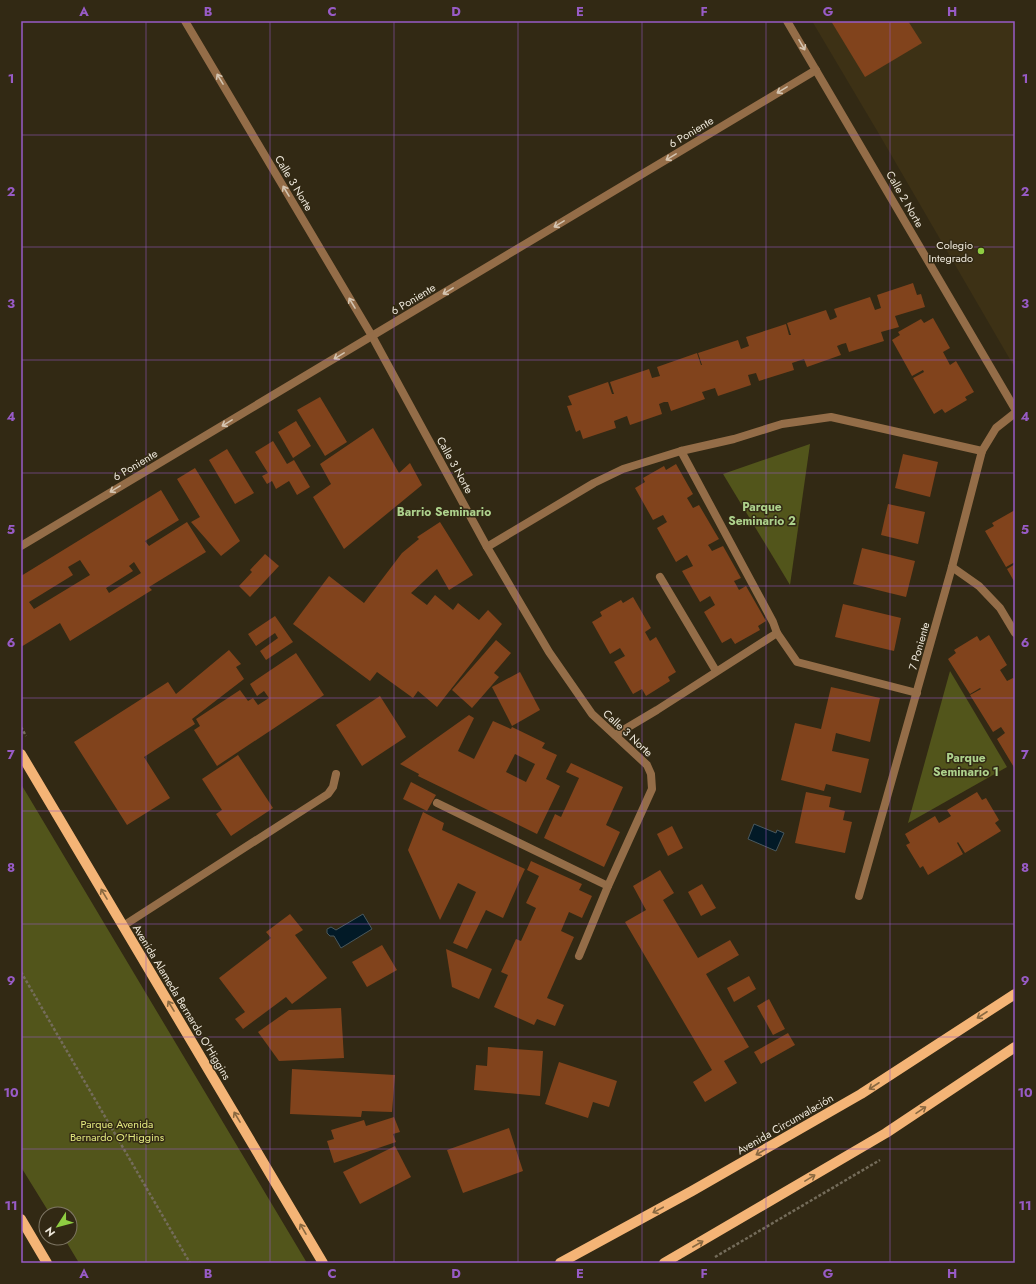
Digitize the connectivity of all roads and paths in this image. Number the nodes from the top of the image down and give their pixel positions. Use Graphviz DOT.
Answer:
graph roads {
  1 [pos="185,21"];
  2 [pos="787,21"];
  3 [pos="816,70"];
  4 [pos="372,336"];
  5 [pos="1015,409"];
  6 [pos="1015,413"];
  7 [pos="681,451"];
  8 [pos="982,451"];
  9 [pos="21,546"];
  10 [pos="487,547"];
  11 [pos="952,568"];
  12 [pos="660,577"];
  13 [pos="777,633"];
  14 [pos="1015,633"];
  15 [pos="716,671"];
  16 [pos="917,693"];
  17 [pos="615,735"];
  18 [pos="21,754"];
  19 [pos="336,774"];
  20 [pos="437,804"];
  21 [pos="608,886"];
  22 [pos="859,896"];
  23 [pos="123,926"];
  24 [pos="579,956"];
  25 [pos="21,972"];
  26 [pos="1015,994"];
  27 [pos="1015,1047"];
  28 [pos="21,1219"];
  29 [pos="47,1263"];
  30 [pos="190,1263"];
  31 [pos="323,1263"];
  32 [pos="560,1263"];
  33 [pos="664,1263"];
  4 -- 1 [label="street, Calle 3 Norte, one-way"];
  2 -- 3 [label="street, Calle 2 Norte, one-way"];
  3 -- 4 [label="street, 6 Poniente, one-way"];
  3 -- 5 [label="street, Calle 2 Norte"];
  4 -- 9 [label="street, 6 Poniente, one-way"];
  4 -- 10 [label="street, Calle 3 Norte"];
  6 -- 8 [label="street, 7 Poniente"];
  7 -- 8 [label="street"];
  7 -- 10 [label="street"];
  7 -- 13 [label="street"];
  8 -- 11 [label="street, 7 Poniente"];
  10 -- 17 [label="street, Calle 3 Norte"];
  11 -- 14 [label="street"];
  11 -- 16 [label="street, 7 Poniente"];
  12 -- 15 [label="street"];
  13 -- 15 [label="street"];
  13 -- 16 [label="street"];
  15 -- 17 [label="street"];
  16 -- 22 [label="street, 7 Poniente"];
  17 -- 21 [label="street, Calle 3 Norte"];
  23 -- 18 [label="main road, Avenida Alameda Bernardo O'Higgins, one-way"];
  19 -- 23 [label="street"];
  20 -- 21 [label="street"];
  21 -- 24 [label="street, Calle 3 Norte"];
  31 -- 23 [label="main road, Avenida Alameda Bernardo O'Higgins, one-way"];
  25 -- 30 [label="path"];
  26 -- 32 [label="main road, Avenida Circunvalación, one-way"];
  33 -- 27 [label="main road, one-way"];
  28 -- 29 [label="main road"];
}
